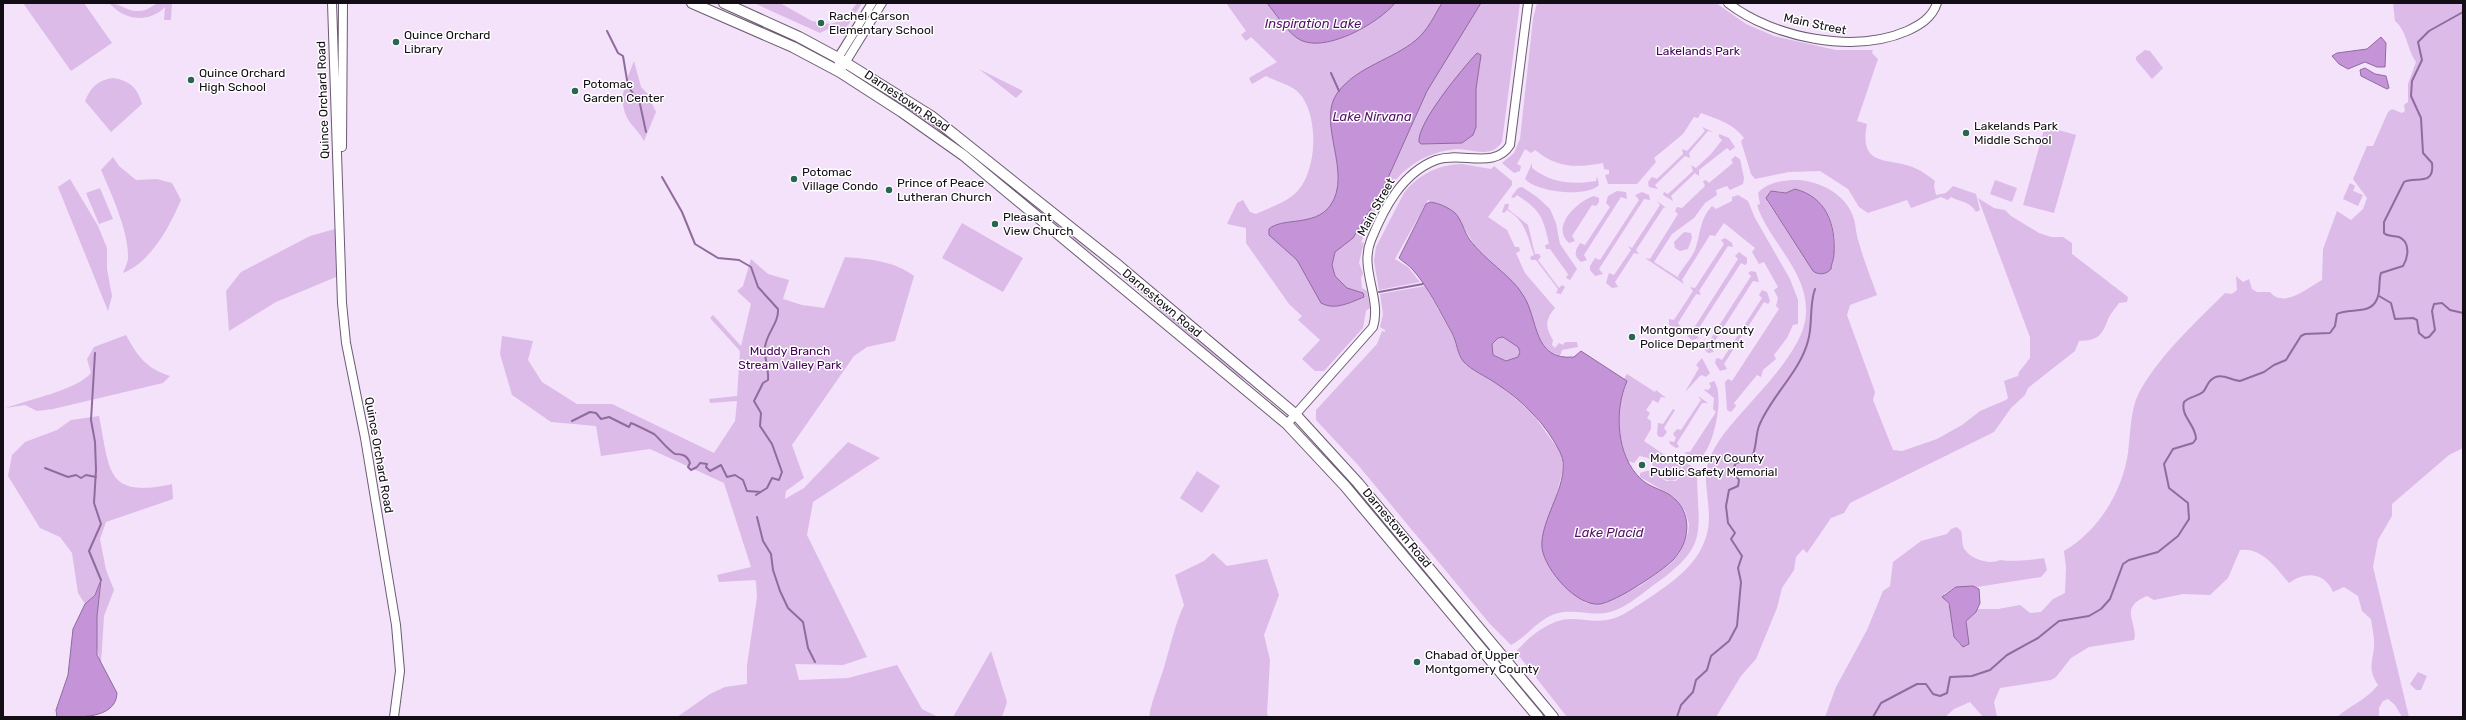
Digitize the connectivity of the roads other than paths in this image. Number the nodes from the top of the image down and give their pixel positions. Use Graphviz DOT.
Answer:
graph roads {
  1 [pos="332,3"];
  2 [pos="342,3"];
  3 [pos="692,3"];
  4 [pos="724,3"];
  5 [pos="872,3"];
  6 [pos="882,3"];
  7 [pos="1528,3"];
  8 [pos="1728,3"];
  9 [pos="1937,3"];
  10 [pos="842,60"];
  11 [pos="840,72"];
  12 [pos="339,196"];
  13 [pos="1295,414"];
  14 [pos="1287,424"];
  15 [pos="394,717"];
  16 [pos="1538,717"];
  17 [pos="1553,717"];
  1 -- 12 [label="street, Quince Orchard Road"];
  2 -- 12 [label="street, Quince Orchard Road"];
  3 -- 11 [label="main road, Darnestown Road"];
  4 -- 10 [label="main road, Darnestown Road"];
  5 -- 10 [label="street"];
  6 -- 10 [label="street"];
  7 -- 13 [label="street, Main Street"];
  8 -- 9 [label="street, Main Street"];
  10 -- 11 [label="street"];
  10 -- 13 [label="main road, Darnestown Road"];
  11 -- 14 [label="main road, Darnestown Road"];
  12 -- 15 [label="street, Quince Orchard Road"];
  13 -- 14 [label="street, Main Street"];
  13 -- 17 [label="main road, Darnestown Road"];
  14 -- 16 [label="main road, Darnestown Road"];
}
